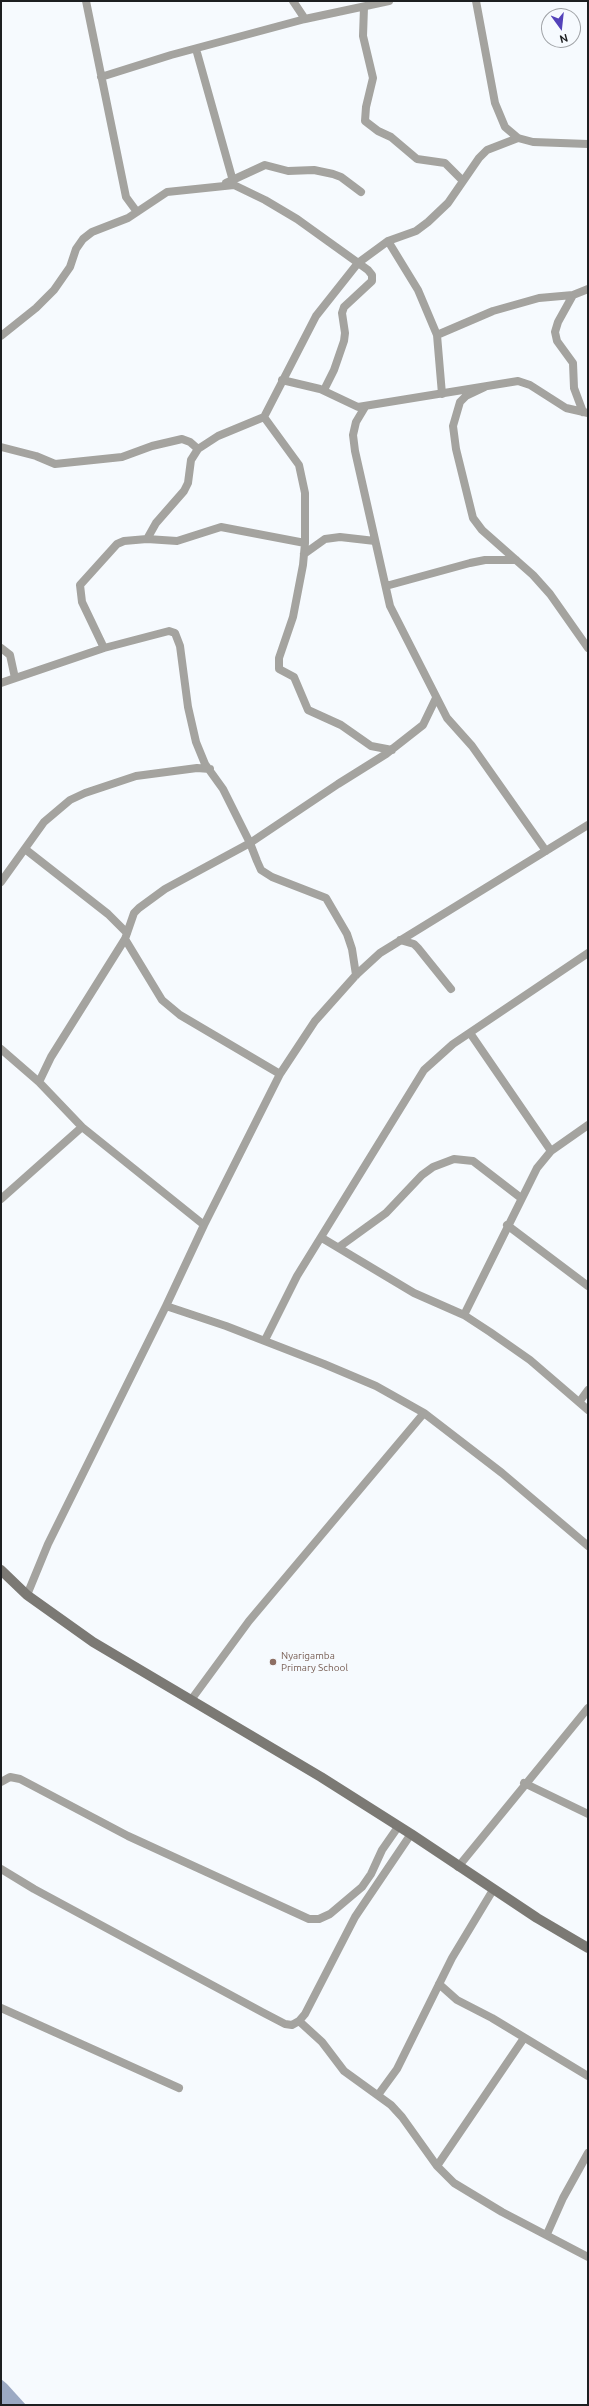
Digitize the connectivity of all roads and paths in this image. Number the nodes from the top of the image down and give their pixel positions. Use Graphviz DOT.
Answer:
graph roads {
  1 [pos="80,1"];
  2 [pos="86,1"];
  3 [pos="293,1"];
  4 [pos="389,1"];
  5 [pos="476,1"];
  6 [pos="364,7"];
  7 [pos="305,19"];
  8 [pos="88,20"];
  9 [pos="196,49"];
  10 [pos="101,76"];
  11 [pos="518,138"];
  12 [pos="588,144"];
  13 [pos="233,181"];
  14 [pos="463,181"];
  15 [pos="222,185"];
  16 [pos="362,192"];
  17 [pos="137,212"];
  18 [pos="388,241"];
  19 [pos="358,263"];
  20 [pos="588,289"];
  21 [pos="573,295"];
  22 [pos="437,335"];
  23 [pos="1,336"];
  24 [pos="282,380"];
  25 [pos="485,387"];
  26 [pos="324,390"];
  27 [pos="442,394"];
  28 [pos="365,407"];
  29 [pos="586,412"];
  30 [pos="264,417"];
  31 [pos="1,448"];
  32 [pos="198,449"];
  33 [pos="147,539"];
  34 [pos="375,541"];
  35 [pos="305,543"];
  36 [pos="304,554"];
  37 [pos="516,560"];
  38 [pos="386,586"];
  39 [pos="585,638"];
  40 [pos="1,648"];
  41 [pos="104,648"];
  42 [pos="588,648"];
  43 [pos="15,678"];
  44 [pos="1,683"];
  45 [pos="436,698"];
  46 [pos="392,750"];
  47 [pos="210,769"];
  48 [pos="588,825"];
  49 [pos="250,843"];
  50 [pos="25,849"];
  51 [pos="546,851"];
  52 [pos="1,882"];
  53 [pos="126,936"];
  54 [pos="400,940"];
  55 [pos="588,953"];
  56 [pos="356,975"];
  57 [pos="451,989"];
  58 [pos="470,1033"];
  59 [pos="1,1049"];
  60 [pos="280,1074"];
  61 [pos="39,1082"];
  62 [pos="588,1125"];
  63 [pos="82,1127"];
  64 [pos="551,1151"];
  65 [pos="521,1198"];
  66 [pos="1,1199"];
  67 [pos="204,1225"];
  68 [pos="507,1225"];
  69 [pos="322,1238"];
  70 [pos="339,1247"];
  71 [pos="588,1286"];
  72 [pos="166,1306"];
  73 [pos="464,1315"];
  74 [pos="265,1340"];
  75 [pos="588,1390"];
  76 [pos="580,1402"];
  77 [pos="588,1410"];
  78 [pos="424,1413"];
  79 [pos="588,1545"];
  80 [pos="1,1570"];
  81 [pos="27,1594"];
  82 [pos="191,1700"];
  83 [pos="588,1708"];
  84 [pos="1,1782"];
  85 [pos="524,1783"];
  86 [pos="588,1814"];
  87 [pos="398,1827"];
  88 [pos="411,1834"];
  89 [pos="458,1867"];
  90 [pos="1,1869"];
  91 [pos="493,1890"];
  92 [pos="588,1948"];
  93 [pos="439,1984"];
  94 [pos="1,2008"];
  95 [pos="299,2021"];
  96 [pos="524,2038"];
  97 [pos="588,2076"];
  98 [pos="179,2088"];
  99 [pos="378,2095"];
  100 [pos="588,2153"];
  101 [pos="437,2166"];
  102 [pos="547,2234"];
  103 [pos="588,2257"];
  1 -- 8 [label="street"];
  2 -- 8 [label="street"];
  3 -- 7 [label="street"];
  4 -- 6 [label="street"];
  5 -- 11 [label="street"];
  6 -- 7 [label="street"];
  6 -- 14 [label="street"];
  7 -- 9 [label="street"];
  8 -- 10 [label="street"];
  9 -- 10 [label="street"];
  9 -- 13 [label="street"];
  10 -- 17 [label="street"];
  11 -- 12 [label="street"];
  11 -- 14 [label="street"];
  13 -- 15 [label="street"];
  13 -- 16 [label="street"];
  14 -- 18 [label="street"];
  15 -- 17 [label="street"];
  15 -- 19 [label="street"];
  17 -- 23 [label="street"];
  18 -- 19 [label="street"];
  18 -- 22 [label="street"];
  19 -- 24 [label="street"];
  19 -- 26 [label="street"];
  20 -- 21 [label="street"];
  21 -- 22 [label="street"];
  21 -- 29 [label="street"];
  22 -- 27 [label="street"];
  24 -- 26 [label="street"];
  24 -- 30 [label="street"];
  25 -- 27 [label="street"];
  25 -- 29 [label="street"];
  25 -- 37 [label="street"];
  26 -- 28 [label="street"];
  27 -- 28 [label="street"];
  28 -- 34 [label="street"];
  30 -- 32 [label="street"];
  30 -- 35 [label="street"];
  31 -- 32 [label="street"];
  32 -- 33 [label="street"];
  33 -- 35 [label="street"];
  33 -- 41 [label="street"];
  34 -- 36 [label="street"];
  34 -- 38 [label="street"];
  35 -- 36 [label="street"];
  36 -- 46 [label="street"];
  37 -- 38 [label="street"];
  37 -- 39 [label="street"];
  38 -- 45 [label="street"];
  39 -- 42 [label="street"];
  40 -- 43 [label="street"];
  41 -- 43 [label="street"];
  41 -- 47 [label="street"];
  43 -- 44 [label="street"];
  45 -- 46 [label="street"];
  45 -- 51 [label="street"];
  46 -- 49 [label="street"];
  47 -- 49 [label="street"];
  47 -- 50 [label="street"];
  48 -- 51 [label="street"];
  49 -- 53 [label="street"];
  49 -- 56 [label="street"];
  50 -- 52 [label="street"];
  50 -- 53 [label="street"];
  51 -- 54 [label="street"];
  53 -- 60 [label="street"];
  53 -- 61 [label="street"];
  54 -- 56 [label="street"];
  54 -- 57 [label="street"];
  55 -- 58 [label="street"];
  56 -- 60 [label="street"];
  58 -- 64 [label="street"];
  58 -- 69 [label="street"];
  59 -- 61 [label="street"];
  60 -- 67 [label="street"];
  61 -- 63 [label="street"];
  62 -- 64 [label="street"];
  63 -- 66 [label="street"];
  63 -- 67 [label="street"];
  64 -- 65 [label="street"];
  65 -- 68 [label="street"];
  65 -- 70 [label="street"];
  67 -- 72 [label="street"];
  68 -- 71 [label="street"];
  68 -- 73 [label="street"];
  69 -- 70 [label="street"];
  69 -- 74 [label="street"];
  70 -- 73 [label="street"];
  72 -- 74 [label="street"];
  72 -- 81 [label="street"];
  73 -- 76 [label="street"];
  74 -- 78 [label="street"];
  75 -- 76 [label="street"];
  76 -- 77 [label="street"];
  78 -- 79 [label="street"];
  78 -- 82 [label="street"];
  80 -- 81 [label="street"];
  81 -- 82 [label="street"];
  82 -- 87 [label="street"];
  83 -- 85 [label="street"];
  84 -- 87 [label="street"];
  85 -- 86 [label="street"];
  85 -- 89 [label="street"];
  87 -- 88 [label="street"];
  88 -- 89 [label="street"];
  88 -- 95 [label="street"];
  89 -- 91 [label="street"];
  90 -- 95 [label="street"];
  91 -- 92 [label="street"];
  91 -- 93 [label="street"];
  93 -- 96 [label="street"];
  93 -- 99 [label="street"];
  94 -- 98 [label="street"];
  95 -- 99 [label="street"];
  96 -- 97 [label="street"];
  96 -- 101 [label="street"];
  99 -- 101 [label="street"];
  100 -- 102 [label="street"];
  101 -- 102 [label="street"];
  102 -- 103 [label="street"];
}
